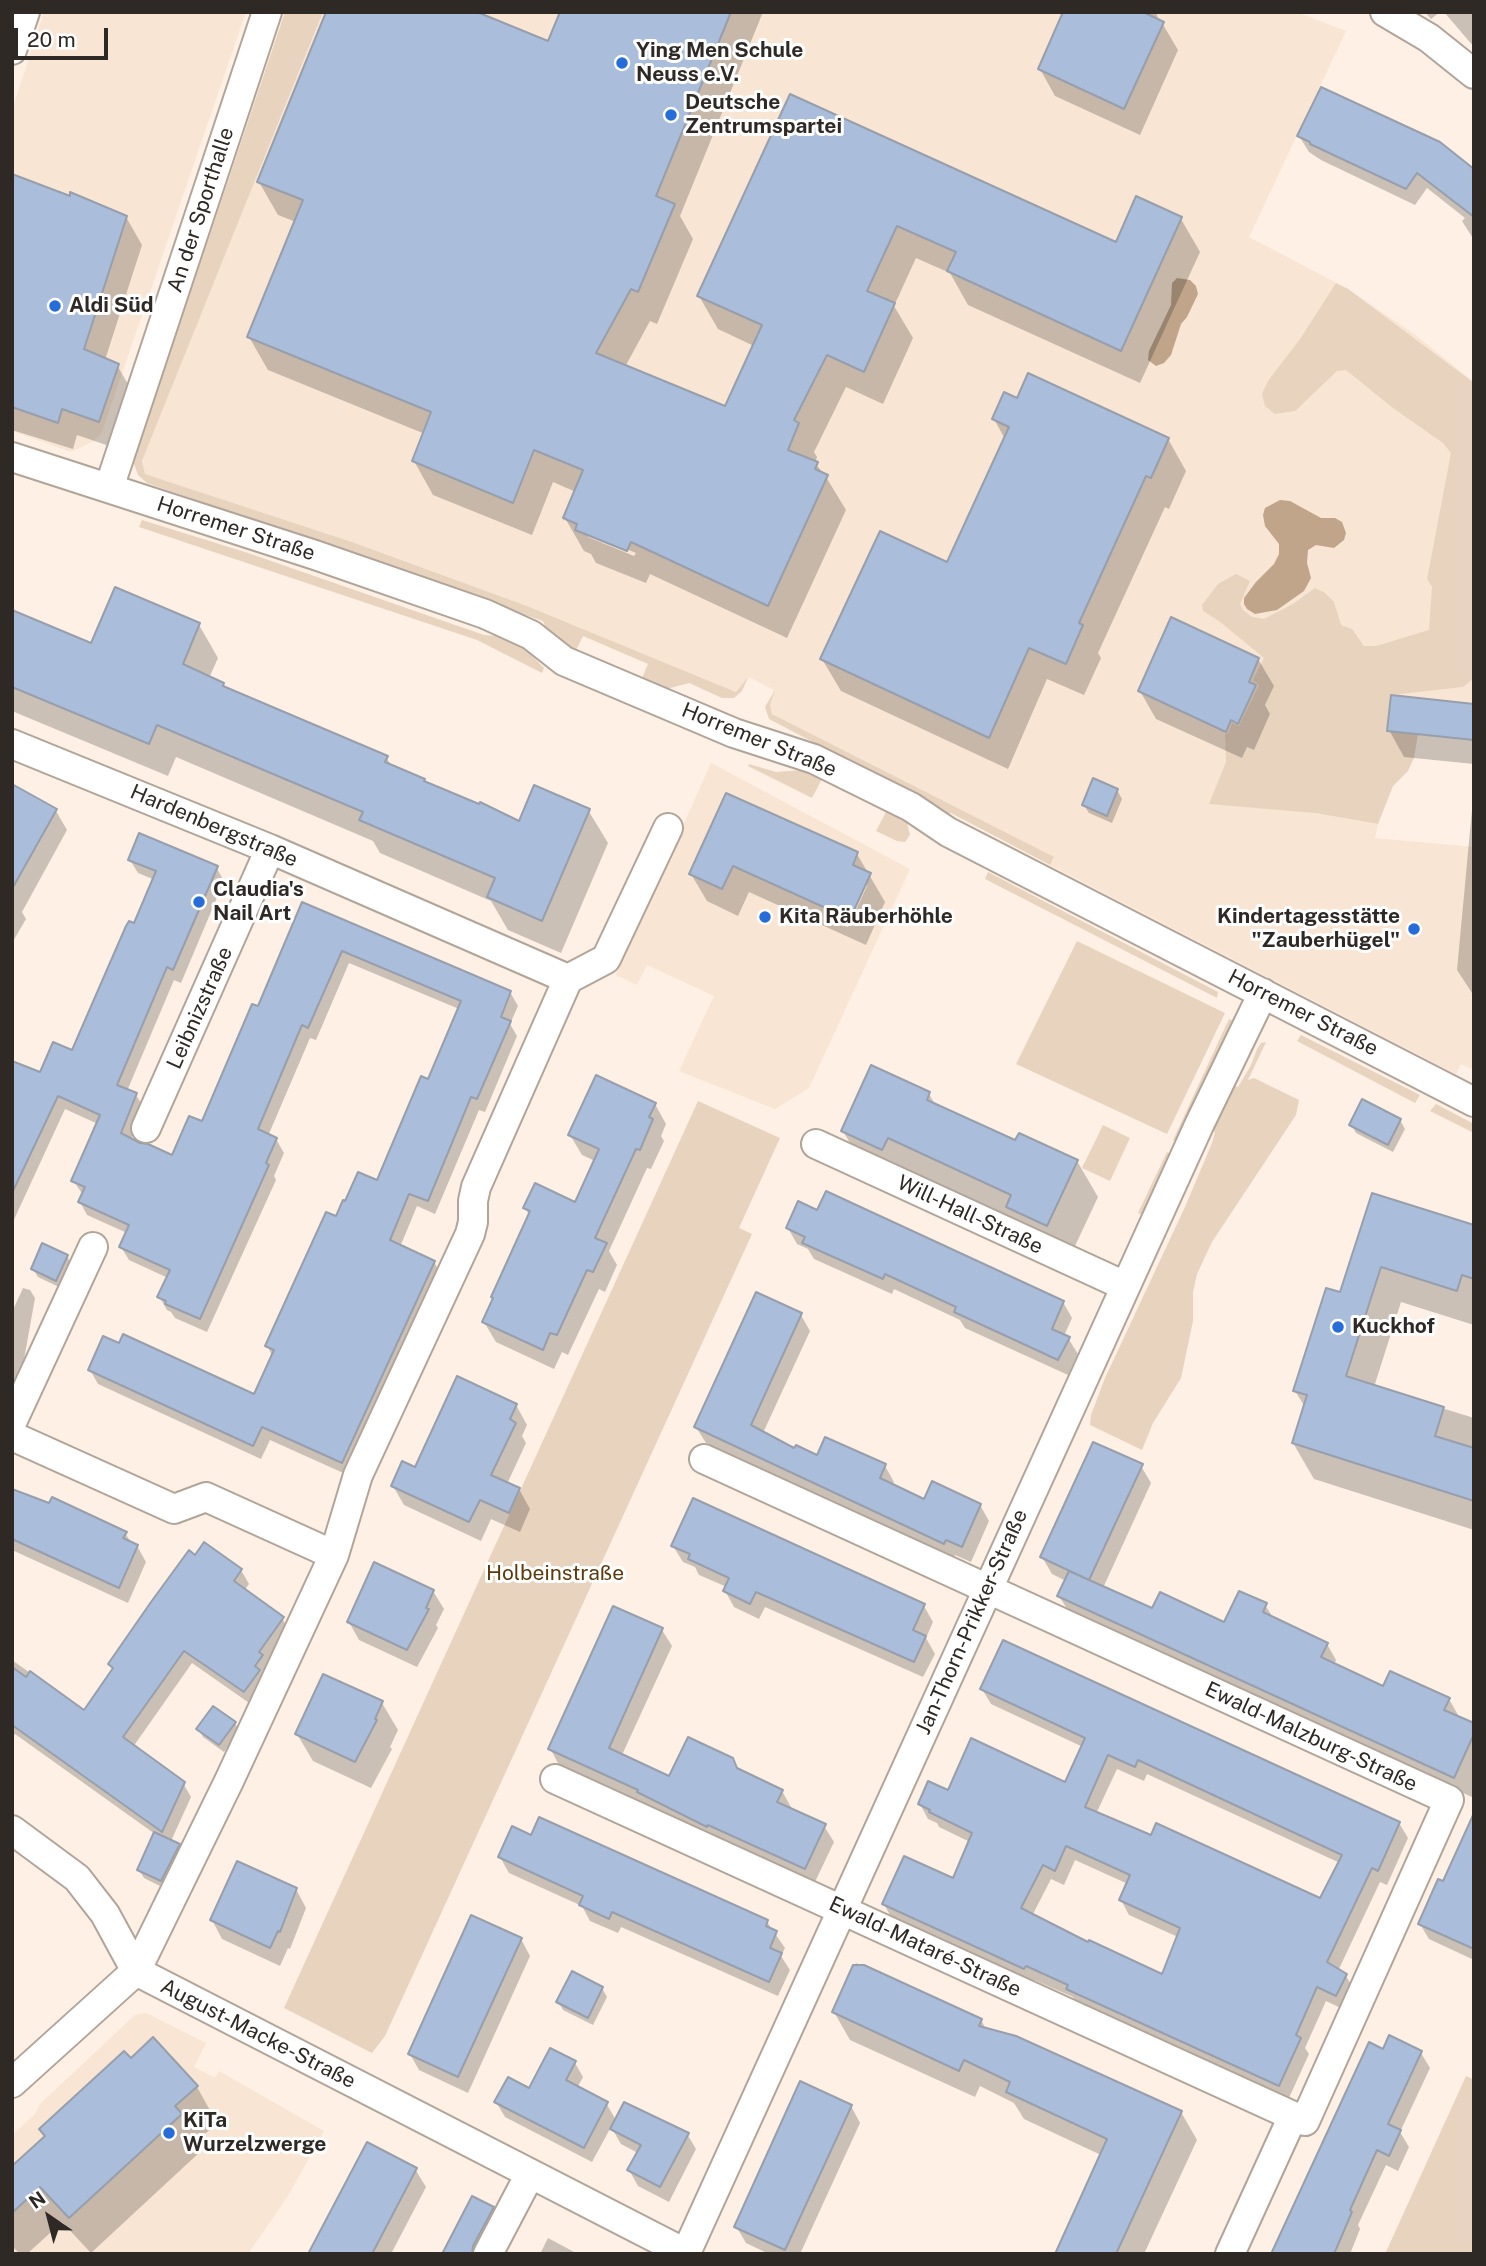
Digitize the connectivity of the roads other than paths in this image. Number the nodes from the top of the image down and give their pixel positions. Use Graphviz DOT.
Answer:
graph roads {
  1 [pos="25,12"];
  2 [pos="267,12"];
  3 [pos="1385,12"];
  4 [pos="12,50"];
  5 [pos="1474,74"];
  6 [pos="12,457"];
  7 [pos="108,488"];
  8 [pos="12,744"];
  9 [pos="668,828"];
  10 [pos="270,849"];
  11 [pos="568,979"];
  12 [pos="1263,993"];
  13 [pos="1474,1102"];
  14 [pos="146,1128"];
  15 [pos="816,1144"];
  16 [pos="93,1247"];
  17 [pos="1125,1286"];
  18 [pos="12,1422"];
  19 [pos="12,1436"];
  20 [pos="704,1459"];
  21 [pos="334,1555"];
  22 [pos="988,1589"];
  23 [pos="555,1779"];
  24 [pos="12,1830"];
  25 [pos="842,1909"];
  26 [pos="136,1971"];
  27 [pos="12,2083"];
  28 [pos="1293,2116"];
  29 [pos="530,2174"];
  30 [pos="686,2253"];
  31 [pos="488,2254"];
  32 [pos="1230,2254"];
  1 -- 4 [label="street"];
  2 -- 7 [label="street, An der Sporthalle"];
  3 -- 5 [label="street"];
  6 -- 7 [label="street, Horremer Straße"];
  7 -- 12 [label="street, Horremer Straße"];
  8 -- 10 [label="street, Hardenbergstraße"];
  9 -- 11 [label="street"];
  10 -- 11 [label="street, Hardenbergstraße"];
  10 -- 14 [label="street, Leibnizstraße"];
  11 -- 21 [label="street"];
  12 -- 13 [label="street, Horremer Straße"];
  12 -- 17 [label="street, Jan-Thorn-Prikker-Straße"];
  15 -- 17 [label="street, Will-Hall-Straße"];
  16 -- 18 [label="street"];
  17 -- 22 [label="street, Jan-Thorn-Prikker-Straße"];
  19 -- 21 [label="street"];
  20 -- 22 [label="street, Ewald-Malzburg-Straße"];
  21 -- 26 [label="street"];
  22 -- 25 [label="street, Jan-Thorn-Prikker-Straße"];
  22 -- 28 [label="street, Ewald-Malzburg-Straße"];
  23 -- 25 [label="street, Ewald-Mataré-Straße"];
  24 -- 26 [label="street"];
  25 -- 28 [label="street, Ewald-Mataré-Straße"];
  25 -- 30 [label="street, Jan-Thorn-Prikker-Straße"];
  26 -- 27 [label="street, August-Macke-Straße"];
  26 -- 29 [label="street, August-Macke-Straße"];
  28 -- 32 [label="street, Ewald-Malzburg-Straße"];
  29 -- 30 [label="street, August-Macke-Straße"];
  29 -- 31 [label="street"];
}
